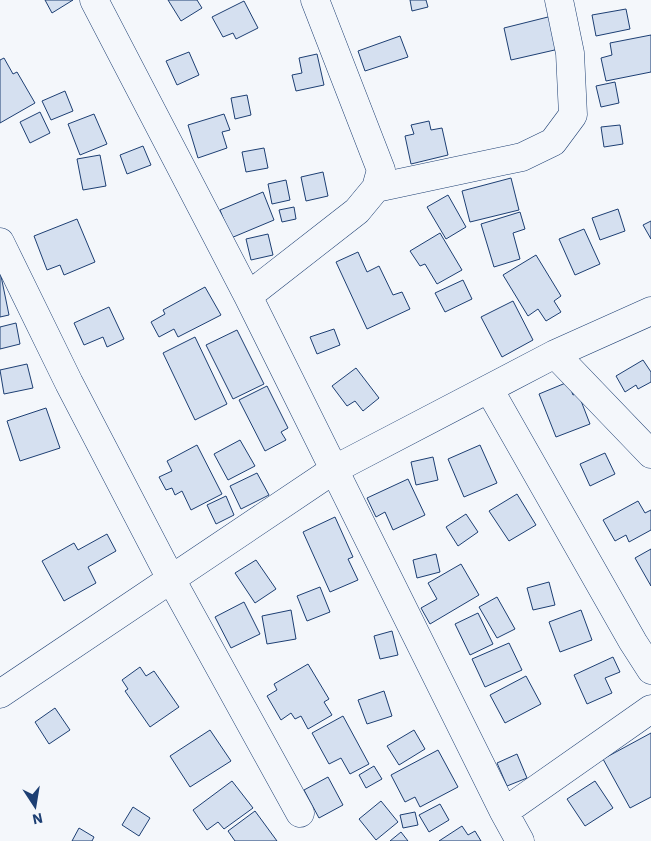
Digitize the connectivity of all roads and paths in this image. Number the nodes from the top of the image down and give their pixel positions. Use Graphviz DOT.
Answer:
graph roads {
  1 [pos="94,0"];
  2 [pos="315,0"];
  3 [pos="559,0"];
  4 [pos="376,188"];
  5 [pos="0,242"];
  6 [pos="248,296"];
  7 [pos="651,311"];
  8 [pos="555,354"];
  9 [pos="489,389"];
  10 [pos="651,454"];
  11 [pos="335,469"];
  12 [pos="171,579"];
  13 [pos="651,670"];
  14 [pos="0,694"];
  15 [pos="651,710"];
  16 [pos="504,812"];
  17 [pos="300,813"];
  18 [pos="520,841"];
  1 -- 6 [label="street"];
  2 -- 4 [label="street"];
  3 -- 4 [label="street"];
  4 -- 6 [label="street"];
  5 -- 12 [label="street"];
  6 -- 11 [label="street"];
  7 -- 8 [label="street"];
  8 -- 9 [label="street"];
  8 -- 10 [label="street"];
  9 -- 11 [label="street"];
  9 -- 13 [label="street"];
  11 -- 12 [label="street"];
  11 -- 16 [label="street"];
  12 -- 14 [label="street"];
  12 -- 17 [label="street"];
  15 -- 16 [label="street"];
  16 -- 18 [label="street"];
}
